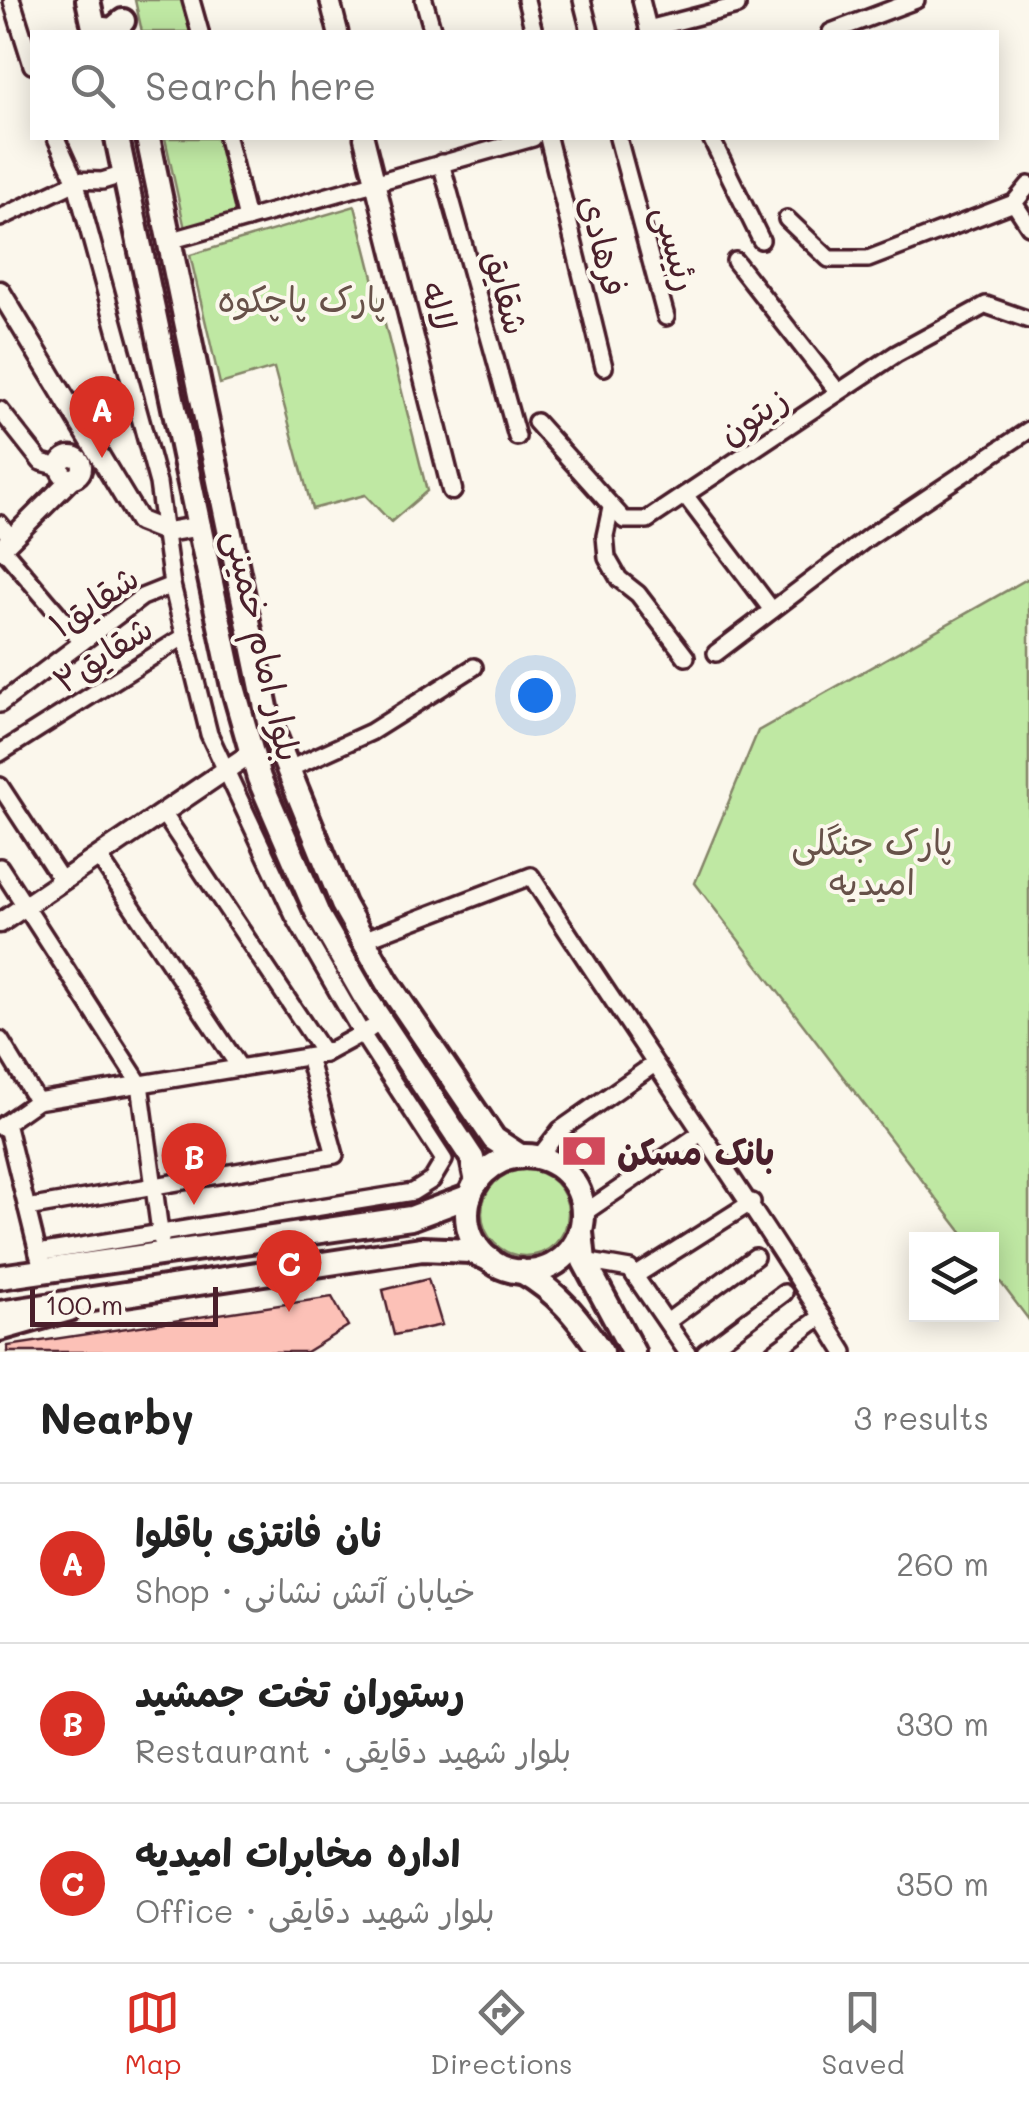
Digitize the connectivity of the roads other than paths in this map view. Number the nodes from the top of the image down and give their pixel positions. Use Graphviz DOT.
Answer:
graph roads {
  1 [pos="88,0"];
  2 [pos="191,0"];
  3 [pos="330,0"];
  4 [pos="424,0"];
  5 [pos="526,0"];
  6 [pos="582,0"];
  7 [pos="641,0"];
  8 [pos="754,0"];
  9 [pos="916,0"];
  10 [pos="13,1"];
  11 [pos="736,3"];
  12 [pos="0,6"];
  13 [pos="123,18"];
  14 [pos="95,30"];
  15 [pos="199,30"];
  16 [pos="338,30"];
  17 [pos="432,30"];
  18 [pos="534,30"];
  19 [pos="590,30"];
  20 [pos="649,30"];
  21 [pos="652,30"];
  22 [pos="836,30"];
  23 [pos="30,59"];
  24 [pos="57,140"];
  25 [pos="118,140"];
  26 [pos="148,140"];
  27 [pos="227,140"];
  28 [pos="365,140"];
  29 [pos="463,140"];
  30 [pos="526,140"];
  31 [pos="548,140"];
  32 [pos="619,140"];
  33 [pos="711,140"];
  34 [pos="468,156"];
  35 [pos="442,163"];
  36 [pos="125,174"];
  37 [pos="76,181"];
  38 [pos="376,183"];
  39 [pos="1029,185"];
  40 [pos="1014,203"];
  41 [pos="0,218"];
  42 [pos="247,219"];
  43 [pos="787,219"];
  44 [pos="1029,226"];
  45 [pos="761,240"];
  46 [pos="169,241"];
  47 [pos="735,261"];
  48 [pos="0,291"];
  49 [pos="666,317"];
  50 [pos="1029,320"];
  51 [pos="604,367"];
  52 [pos="838,392"];
  53 [pos="0,410"];
  54 [pos="536,422"];
  55 [pos="81,429"];
  56 [pos="1029,430"];
  57 [pos="517,438"];
  58 [pos="73,468"];
  59 [pos="111,479"];
  60 [pos="452,490"];
  61 [pos="685,496"];
  62 [pos="611,508"];
  63 [pos="226,522"];
  64 [pos="200,526"];
  65 [pos="167,532"];
  66 [pos="4,540"];
  67 [pos="172,585"];
  68 [pos="772,610"];
  69 [pos="185,636"];
  70 [pos="82,642"];
  71 [pos="716,654"];
  72 [pos="686,657"];
  73 [pos="474,667"];
  74 [pos="0,704"];
  75 [pos="251,753"];
  76 [pos="0,754"];
  77 [pos="225,769"];
  78 [pos="287,770"];
  79 [pos="0,786"];
  80 [pos="163,813"];
  81 [pos="99,857"];
  82 [pos="0,866"];
  83 [pos="62,882"];
  84 [pos="26,906"];
  85 [pos="0,923"];
  86 [pos="363,940"];
  87 [pos="372,1028"];
  88 [pos="0,1040"];
  89 [pos="316,1056"];
  90 [pos="652,1065"];
  91 [pos="240,1068"];
  92 [pos="140,1084"];
  93 [pos="36,1101"];
  94 [pos="474,1111"];
  95 [pos="3,1125"];
  96 [pos="451,1126"];
  97 [pos="701,1133"];
  98 [pos="530,1156"];
  99 [pos="154,1186"];
  100 [pos="473,1189"];
  101 [pos="752,1202"];
  102 [pos="27,1208"];
  103 [pos="411,1218"];
  104 [pos="582,1222"];
  105 [pos="162,1243"];
  106 [pos="422,1249"];
  107 [pos="755,1257"];
  108 [pos="490,1260"];
  109 [pos="584,1260"];
  110 [pos="40,1261"];
  111 [pos="520,1272"];
  112 [pos="635,1276"];
  113 [pos="0,1277"];
  114 [pos="596,1286"];
  115 [pos="126,1292"];
  116 [pos="784,1293"];
  117 [pos="567,1305"];
  118 [pos="0,1313"];
  119 [pos="822,1316"];
  120 [pos="667,1322"];
  121 [pos="0,1330"];
  122 [pos="601,1352"];
  123 [pos="633,1352"];
  124 [pos="686,1352"];
  125 [pos="705,1352"];
  126 [pos="774,1352"];
  127 [pos="844,1352"];
  1 -- 14 [label="main road"];
  2 -- 15 [label="street"];
  3 -- 16 [label="street"];
  4 -- 17 [label="street"];
  5 -- 18 [label="street"];
  6 -- 19 [label="street"];
  7 -- 20 [label="street"];
  8 -- 11 [label="street"];
  9 -- 22 [label="street"];
  10 -- 12 [label="street"];
  10 -- 23 [label="street"];
  11 -- 21 [label="street"];
  13 -- 14 [label="main road"];
  24 -- 37 [label="street"];
  25 -- 36 [label="main road, بلوار امام خمینی"];
  26 -- 46 [label="main road, بلوار امام خمینی"];
  27 -- 42 [label="street"];
  28 -- 38 [label="street, لاله"];
  29 -- 34 [label="street"];
  30 -- 34 [label="street"];
  31 -- 51 [label="street, فرهادی"];
  32 -- 49 [label="street, رئیسی"];
  33 -- 45 [label="street"];
  34 -- 35 [label="street"];
  35 -- 38 [label="street"];
  35 -- 57 [label="street, شقایق"];
  36 -- 37 [label="street"];
  36 -- 64 [label="main road, بلوار امام خمینی"];
  37 -- 41 [label="street"];
  37 -- 65 [label="street"];
  38 -- 42 [label="street"];
  38 -- 60 [label="street, لاله"];
  39 -- 40 [label="street"];
  40 -- 43 [label="street"];
  40 -- 44 [label="street"];
  42 -- 46 [label="street"];
  46 -- 63 [label="main road, بلوار امام خمینی"];
  47 -- 52 [label="street"];
  48 -- 55 [label="street"];
  50 -- 52 [label="street, زیتون"];
  52 -- 61 [label="street, زیتون"];
  53 -- 58 [label="street"];
  54 -- 62 [label="street"];
  55 -- 58 [label="street"];
  55 -- 59 [label="street"];
  56 -- 68 [label="street"];
  58 -- 59 [label="street"];
  58 -- 66 [label="street"];
  59 -- 65 [label="street"];
  61 -- 62 [label="street, زیتون"];
  61 -- 68 [label="street"];
  62 -- 72 [label="street"];
  63 -- 64 [label="main road"];
  63 -- 78 [label="main road, بلوار امام خمینی"];
  64 -- 65 [label="street"];
  64 -- 75 [label="main road, بلوار امام خمینی"];
  65 -- 67 [label="street"];
  66 -- 70 [label="street"];
  67 -- 69 [label="street"];
  67 -- 70 [label="street, شقایق۱"];
  68 -- 71 [label="street"];
  69 -- 76 [label="street, شقایق۲"];
  69 -- 77 [label="street"];
  70 -- 74 [label="street, شقایق۱"];
  73 -- 78 [label="street"];
  75 -- 77 [label="street"];
  75 -- 87 [label="main road, بلوار امام خمینی"];
  77 -- 80 [label="street"];
  77 -- 87 [label="street"];
  78 -- 86 [label="main road, بلوار امام خمینی"];
  79 -- 83 [label="street"];
  80 -- 81 [label="street"];
  80 -- 89 [label="street"];
  81 -- 83 [label="street"];
  81 -- 91 [label="street"];
  82 -- 84 [label="street"];
  83 -- 84 [label="street"];
  84 -- 85 [label="street"];
  84 -- 92 [label="street"];
  86 -- 90 [label="street"];
  86 -- 94 [label="main road, بلوار امام خمینی"];
  87 -- 89 [label="street"];
  87 -- 96 [label="main road, بلوار امام خمینی"];
  87 -- 105 [label="street"];
  88 -- 93 [label="street"];
  89 -- 91 [label="street"];
  89 -- 99 [label="street"];
  90 -- 97 [label="street"];
  90 -- 98 [label="street"];
  91 -- 92 [label="street"];
  92 -- 93 [label="street"];
  92 -- 99 [label="street"];
  93 -- 95 [label="street"];
  94 -- 96 [label="main road"];
  94 -- 98 [label="main road, بلوار امام خمینی"];
  95 -- 102 [label="street"];
  96 -- 100 [label="main road, بلوار امام خمینی"];
  97 -- 101 [label="street"];
  97 -- 104 [label="street"];
  98 -- 100 [label="main road"];
  98 -- 104 [label="main road"];
  99 -- 102 [label="street"];
  99 -- 105 [label="street"];
  100 -- 103 [label="main road"];
  100 -- 108 [label="main road"];
  101 -- 112 [label="street"];
  101 -- 119 [label="street"];
  102 -- 110 [label="street"];
  103 -- 105 [label="main road"];
  103 -- 106 [label="main road"];
  104 -- 109 [label="main road"];
  104 -- 111 [label="main road"];
  105 -- 110 [label="main road"];
  106 -- 108 [label="main road"];
  106 -- 115 [label="main road"];
  107 -- 120 [label="street"];
  108 -- 111 [label="main road"];
  109 -- 112 [label="street"];
  109 -- 114 [label="main road"];
  110 -- 113 [label="main road"];
  111 -- 117 [label="main road"];
  112 -- 120 [label="street"];
  114 -- 117 [label="main road"];
  114 -- 123 [label="main road"];
  115 -- 118 [label="main road"];
  115 -- 121 [label="main road"];
  116 -- 125 [label="street"];
  117 -- 122 [label="main road"];
  119 -- 126 [label="street"];
  119 -- 127 [label="street"];
  120 -- 124 [label="street"];
}
